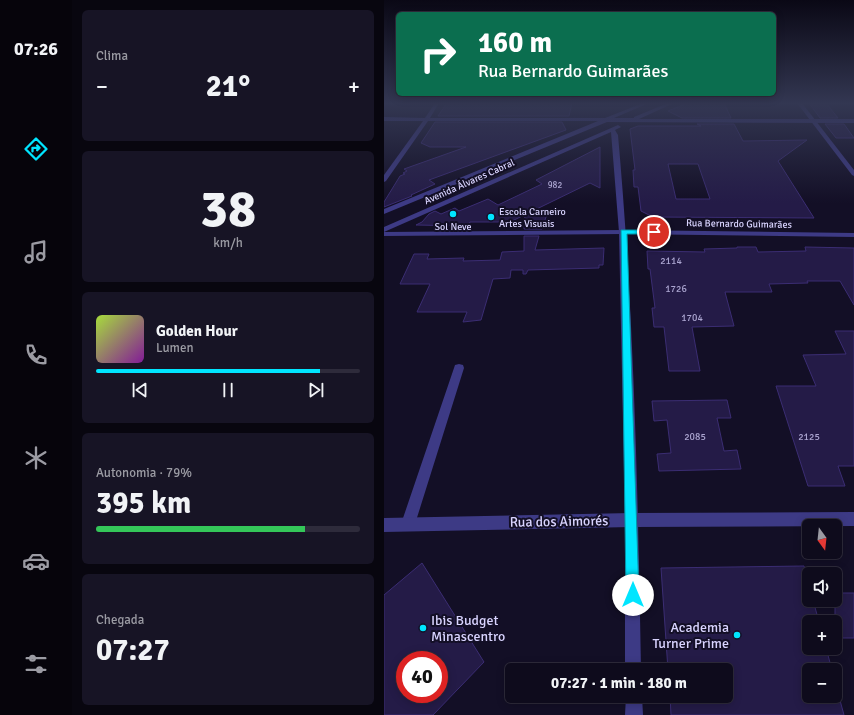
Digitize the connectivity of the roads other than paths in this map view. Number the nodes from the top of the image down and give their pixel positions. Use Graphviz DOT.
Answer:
graph roads {
  1 [pos="415,136"];
  2 [pos="564,136"];
  3 [pos="595,136"];
  4 [pos="614,136"];
  5 [pos="825,136"];
  6 [pos="854,174"];
  7 [pos="384,180"];
  8 [pos="384,212"];
  9 [pos="384,230"];
  10 [pos="623,232"];
  11 [pos="384,234"];
  12 [pos="854,235"];
  13 [pos="459,368"];
  14 [pos="854,519"];
  15 [pos="632,520"];
  16 [pos="408,524"];
  17 [pos="384,525"];
  18 [pos="634,663"];
  19 [pos="634,703"];
  20 [pos="634,715"];
  1 -- 7 [label="street"];
  2 -- 8 [label="street, Avenida Álvares Cabral"];
  3 -- 9 [label="street, Avenida Álvares Cabral"];
  4 -- 10 [label="street"];
  5 -- 6 [label="street"];
  10 -- 11 [label="street, Rua Bernardo Guimarães"];
  10 -- 12 [label="street, Rua Bernardo Guimarães"];
  10 -- 15 [label="street"];
  13 -- 16 [label="street"];
  14 -- 15 [label="street, Rua dos Aimorés"];
  15 -- 16 [label="street, Rua dos Aimorés"];
  15 -- 18 [label="street"];
  16 -- 17 [label="street, Rua dos Aimorés"];
  19 -- 20 [label="street"];
}
